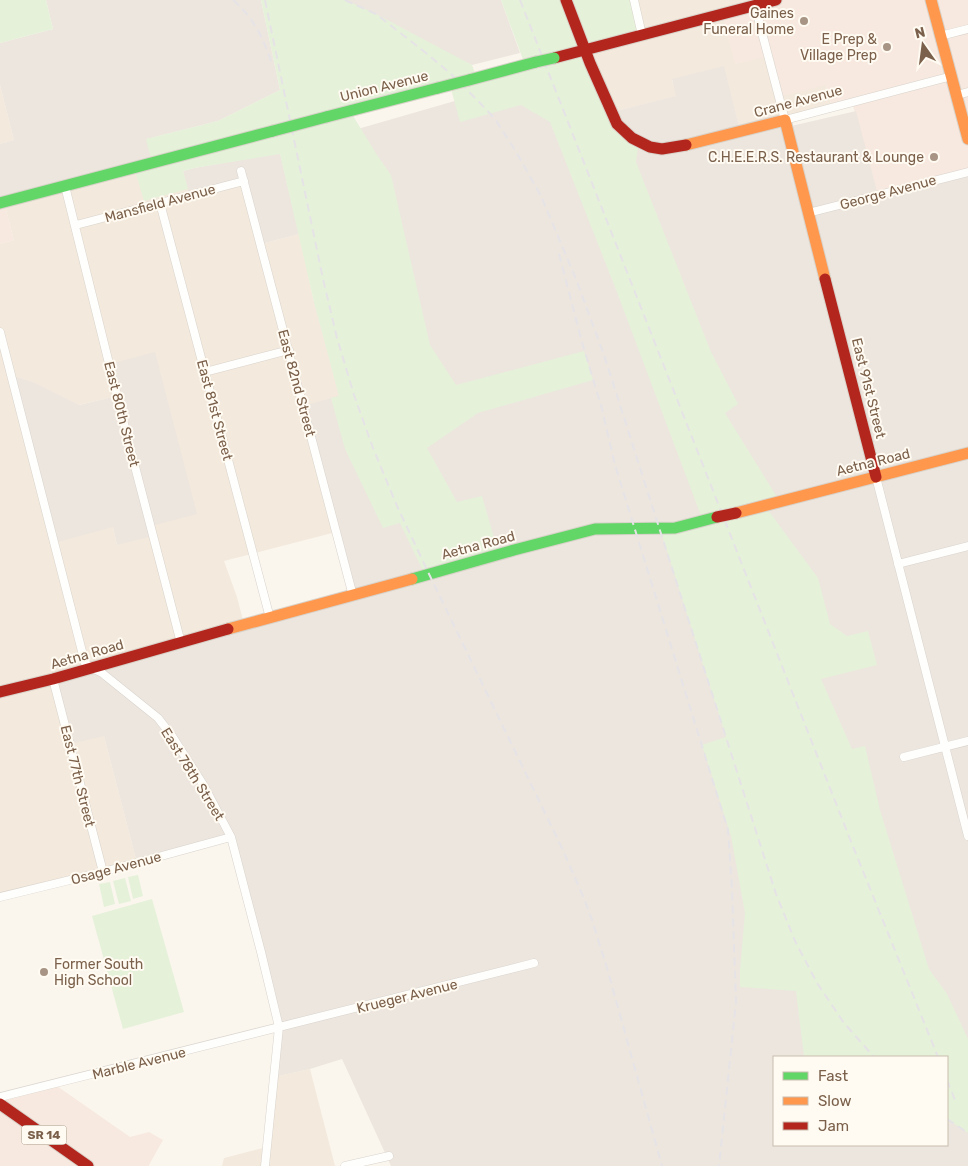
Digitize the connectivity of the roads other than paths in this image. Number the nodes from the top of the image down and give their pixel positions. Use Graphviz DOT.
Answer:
graph roads {
  1 [pos="566,0"];
  2 [pos="634,0"];
  3 [pos="776,0"];
  4 [pos="931,0"];
  5 [pos="755,6"];
  6 [pos="968,29"];
  7 [pos="642,35"];
  8 [pos="940,36"];
  9 [pos="584,49"];
  10 [pos="952,76"];
  11 [pos="962,93"];
  12 [pos="785,120"];
  13 [pos="968,139"];
  14 [pos="241,171"];
  15 [pos="968,172"];
  16 [pos="244,181"];
  17 [pos="65,186"];
  18 [pos="0,203"];
  19 [pos="160,203"];
  20 [pos="808,213"];
  21 [pos="76,225"];
  22 [pos="0,332"];
  23 [pos="289,350"];
  24 [pos="205,372"];
  25 [pos="968,453"];
  26 [pos="876,477"];
  27 [pos="968,546"];
  28 [pos="898,564"];
  29 [pos="353,596"];
  30 [pos="270,618"];
  31 [pos="181,643"];
  32 [pos="92,668"];
  33 [pos="53,679"];
  34 [pos="0,692"];
  35 [pos="968,741"];
  36 [pos="946,746"];
  37 [pos="904,757"];
  38 [pos="968,833"];
  39 [pos="231,837"];
  40 [pos="103,872"];
  41 [pos="0,897"];
  42 [pos="534,963"];
  43 [pos="278,1027"];
  44 [pos="0,1097"];
  45 [pos="0,1104"];
  46 [pos="389,1156"];
  47 [pos="88,1166"];
  48 [pos="265,1166"];
  49 [pos="345,1166"];
  1 -- 9 [label="street"];
  2 -- 7 [label="street"];
  3 -- 5 [label="street, Union Avenue"];
  4 -- 8 [label="street"];
  5 -- 7 [label="street, Union Avenue"];
  5 -- 12 [label="street, East 91st Street"];
  6 -- 8 [label="street"];
  7 -- 9 [label="street, Union Avenue"];
  8 -- 10 [label="street"];
  9 -- 12 [label="street, Crane Avenue"];
  9 -- 17 [label="street, Union Avenue, bridge"];
  10 -- 11 [label="street"];
  10 -- 12 [label="street, Crane Avenue"];
  11 -- 13 [label="street"];
  12 -- 20 [label="street, East 91st Street"];
  14 -- 16 [label="street, East 82nd Street"];
  15 -- 20 [label="street, George Avenue"];
  16 -- 19 [label="street, Mansfield Avenue"];
  16 -- 23 [label="street, East 82nd Street"];
  17 -- 18 [label="street, Union Avenue"];
  17 -- 21 [label="street, East 80th Street"];
  19 -- 21 [label="street, Mansfield Avenue"];
  19 -- 24 [label="street, East 81st Street"];
  20 -- 26 [label="street, East 91st Street"];
  21 -- 31 [label="street, East 80th Street"];
  22 -- 32 [label="street"];
  23 -- 24 [label="street"];
  23 -- 29 [label="street, East 82nd Street"];
  24 -- 30 [label="street, East 81st Street"];
  25 -- 26 [label="street, Aetna Road"];
  26 -- 28 [label="street, East 91st Street"];
  26 -- 29 [label="street, Aetna Road, bridge"];
  27 -- 28 [label="street"];
  28 -- 36 [label="street, East 91st Street"];
  29 -- 30 [label="street, Aetna Road"];
  30 -- 31 [label="street, Aetna Road"];
  31 -- 32 [label="street, Aetna Road"];
  32 -- 33 [label="street, Aetna Road"];
  32 -- 39 [label="street, East 78th Street"];
  33 -- 34 [label="street, Aetna Road"];
  33 -- 40 [label="street, East 77th Street"];
  35 -- 36 [label="street"];
  36 -- 37 [label="street"];
  36 -- 38 [label="street, East 91st Street"];
  39 -- 40 [label="street, Osage Avenue"];
  39 -- 43 [label="street, East 78th Street"];
  40 -- 41 [label="street, Osage Avenue"];
  42 -- 43 [label="street, Krueger Avenue"];
  43 -- 44 [label="street, Marble Avenue"];
  43 -- 48 [label="street, East 78th Street"];
  45 -- 47 [label="street, SR 14"];
  46 -- 49 [label="street"];
}
